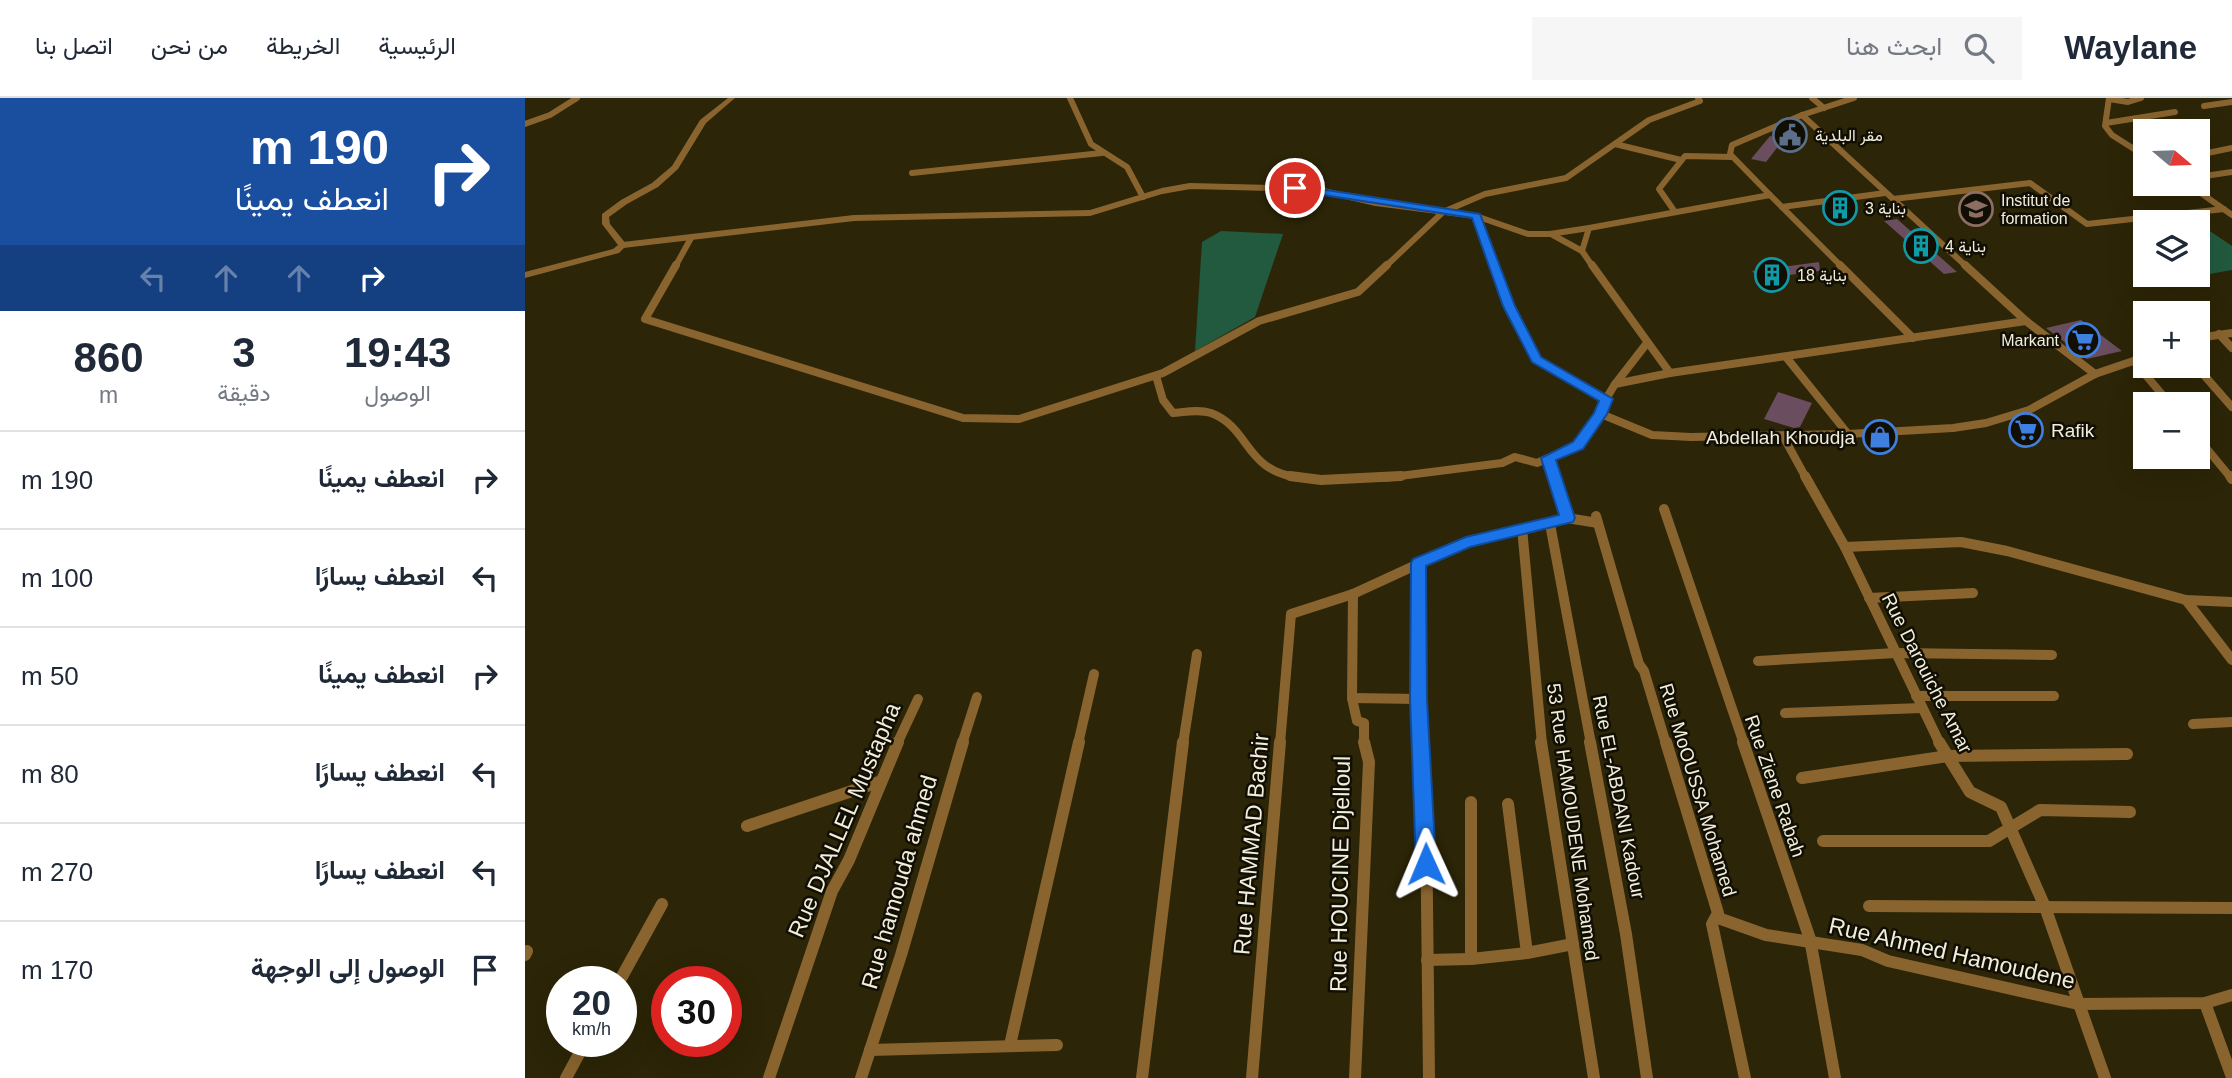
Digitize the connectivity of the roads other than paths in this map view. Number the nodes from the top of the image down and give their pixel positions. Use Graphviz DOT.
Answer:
graph roads {
  1 [pos="577,98"];
  2 [pos="731,98"];
  3 [pos="1070,98"];
  4 [pos="1698,98"];
  5 [pos="1812,98"];
  6 [pos="1854,98"];
  7 [pos="2109,98"];
  8 [pos="2141,98"];
  9 [pos="2232,102"];
  10 [pos="2204,106"];
  11 [pos="1824,108"];
  12 [pos="2175,112"];
  13 [pos="1802,116"];
  14 [pos="2106,123"];
  15 [pos="525,124"];
  16 [pos="1615,144"];
  17 [pos="2133,148"];
  18 [pos="2232,148"];
  19 [pos="1102,153"];
  20 [pos="2210,153"];
  21 [pos="1733,157"];
  22 [pos="1681,160"];
  23 [pos="2232,172"];
  24 [pos="912,173"];
  25 [pos="2210,175"];
  26 [pos="1885,193"];
  27 [pos="1770,195"];
  28 [pos="2205,196"];
  29 [pos="1143,197"];
  30 [pos="1893,199"];
  31 [pos="1782,207"];
  32 [pos="2224,209"];
  33 [pos="1443,212"];
  34 [pos="1675,212"];
  35 [pos="2232,215"];
  36 [pos="1476,216"];
  37 [pos="1589,228"];
  38 [pos="1550,234"];
  39 [pos="691,238"];
  40 [pos="622,246"];
  41 [pos="1582,251"];
  42 [pos="525,275"];
  43 [pos="2026,321"];
  44 [pos="2232,333"];
  45 [pos="2219,334"];
  46 [pos="2210,336"];
  47 [pos="1913,338"];
  48 [pos="1647,343"];
  49 [pos="2232,348"];
  50 [pos="1786,357"];
  51 [pos="2133,361"];
  52 [pos="1670,373"];
  53 [pos="2095,374"];
  54 [pos="1156,376"];
  55 [pos="2148,378"];
  56 [pos="2207,378"];
  57 [pos="1615,384"];
  58 [pos="2160,392"];
  59 [pos="1606,399"];
  60 [pos="2232,407"];
  61 [pos="1601,414"];
  62 [pos="1848,434"];
  63 [pos="1783,436"];
  64 [pos="2210,452"];
  65 [pos="1548,458"];
  66 [pos="2232,479"];
  67 [pos="1664,509"];
  68 [pos="1567,518"];
  69 [pos="1550,524"];
  70 [pos="1522,528"];
  71 [pos="1845,547"];
  72 [pos="1419,563"];
  73 [pos="1973,593"];
  74 [pos="1353,594"];
  75 [pos="1870,598"];
  76 [pos="2186,600"];
  77 [pos="2232,601"];
  78 [pos="1896,653"];
  79 [pos="1197,654"];
  80 [pos="2052,655"];
  81 [pos="2232,660"];
  82 [pos="1758,661"];
  83 [pos="1094,674"];
  84 [pos="1916,696"];
  85 [pos="2054,696"];
  86 [pos="977,697"];
  87 [pos="1352,698"];
  88 [pos="918,699"];
  89 [pos="1418,699"];
  90 [pos="1922,708"];
  91 [pos="1785,713"];
  92 [pos="2232,722"];
  93 [pos="2193,724"];
  94 [pos="2127,754"];
  95 [pos="1948,756"];
  96 [pos="1802,778"];
  97 [pos="879,782"];
  98 [pos="1471,802"];
  99 [pos="1508,804"];
  100 [pos="2130,812"];
  101 [pos="747,826"];
  102 [pos="2010,828"];
  103 [pos="1823,841"];
  104 [pos="662,904"];
  105 [pos="1869,906"];
  106 [pos="2045,907"];
  107 [pos="2232,908"];
  108 [pos="1721,919"];
  109 [pos="1811,942"];
  110 [pos="1573,944"];
  111 [pos="1527,953"];
  112 [pos="1471,959"];
  113 [pos="1427,960"];
  114 [pos="628,966"];
  115 [pos="2232,995"];
  116 [pos="2205,1003"];
  117 [pos="2078,1004"];
  118 [pos="1010,1045"];
  119 [pos="1057,1045"];
  120 [pos="870,1050"];
  121 [pos="577,1057"];
  122 [pos="2232,1077"];
  123 [pos="566,1078"];
  124 [pos="769,1078"];
  125 [pos="862,1078"];
  126 [pos="1142,1078"];
  127 [pos="1252,1078"];
  128 [pos="1355,1078"];
  129 [pos="1429,1078"];
  130 [pos="1594,1078"];
  131 [pos="1647,1078"];
  132 [pos="1745,1078"];
  133 [pos="1835,1078"];
  134 [pos="2105,1078"];
  1 -- 15 [label="street"];
  2 -- 40 [label="street"];
  3 -- 19 [label="street"];
  4 -- 16 [label="street"];
  5 -- 11 [label="street"];
  6 -- 11 [label="street"];
  7 -- 8 [label="street"];
  7 -- 14 [label="street"];
  9 -- 10 [label="street"];
  11 -- 13 [label="street"];
  12 -- 14 [label="street"];
  13 -- 21 [label="street"];
  13 -- 26 [label="street"];
  14 -- 17 [label="street"];
  16 -- 22 [label="street"];
  16 -- 33 [label="street"];
  18 -- 20 [label="street"];
  19 -- 24 [label="street"];
  19 -- 29 [label="street"];
  21 -- 22 [label="street"];
  21 -- 27 [label="street"];
  22 -- 34 [label="street"];
  23 -- 25 [label="street"];
  26 -- 30 [label="street"];
  26 -- 31 [label="street"];
  27 -- 31 [label="street"];
  27 -- 34 [label="street"];
  28 -- 32 [label="street"];
  29 -- 33 [label="street"];
  29 -- 39 [label="street"];
  30 -- 32 [label="street"];
  30 -- 43 [label="street"];
  31 -- 47 [label="street"];
  32 -- 35 [label="street"];
  33 -- 36 [label="street"];
  33 -- 54 [label="street"];
  34 -- 37 [label="street"];
  36 -- 38 [label="street"];
  36 -- 59 [label="street"];
  37 -- 38 [label="street"];
  37 -- 41 [label="street"];
  38 -- 41 [label="street"];
  39 -- 40 [label="street"];
  39 -- 54 [label="street"];
  40 -- 42 [label="street"];
  41 -- 48 [label="street"];
  43 -- 47 [label="street"];
  43 -- 53 [label="street"];
  44 -- 45 [label="street"];
  45 -- 46 [label="street"];
  45 -- 49 [label="street"];
  47 -- 50 [label="street"];
  48 -- 52 [label="street"];
  48 -- 57 [label="street"];
  50 -- 52 [label="street"];
  50 -- 62 [label="street"];
  51 -- 53 [label="street"];
  52 -- 57 [label="street"];
  53 -- 62 [label="street"];
  54 -- 65 [label="street"];
  55 -- 58 [label="street"];
  56 -- 60 [label="street"];
  57 -- 59 [label="street"];
  59 -- 61 [label="street"];
  61 -- 63 [label="street"];
  61 -- 65 [label="street"];
  62 -- 63 [label="street"];
  63 -- 71 [label="street, Rue Darouiche Amar"];
  64 -- 66 [label="street"];
  65 -- 68 [label="street"];
  67 -- 109 [label="street, Rue Ziene Rabah"];
  68 -- 69 [label="street"];
  68 -- 132 [label="street, Rue MoOUSSA Mohamed"];
  69 -- 70 [label="street"];
  69 -- 131 [label="street, Rue EL-ABDANI Kadour"];
  70 -- 72 [label="street"];
  70 -- 110 [label="street, 53 Rue HAMOUDENE Mohamed"];
  71 -- 75 [label="street, Rue Darouiche Amar"];
  71 -- 76 [label="street"];
  72 -- 74 [label="street"];
  72 -- 89 [label="street"];
  73 -- 75 [label="street"];
  74 -- 87 [label="street, Rue HOUCINE Djelloul"];
  74 -- 127 [label="street, Rue HAMMAD Bachir"];
  75 -- 78 [label="street, Rue Darouiche Amar"];
  76 -- 77 [label="street"];
  76 -- 81 [label="street"];
  78 -- 80 [label="street"];
  78 -- 82 [label="street"];
  78 -- 84 [label="street, Rue Darouiche Amar"];
  79 -- 126 [label="street"];
  83 -- 118 [label="street"];
  84 -- 85 [label="street"];
  84 -- 90 [label="street, Rue Darouiche Amar"];
  86 -- 120 [label="street, Rue hamouda ahmed"];
  87 -- 89 [label="street"];
  87 -- 128 [label="street, Rue HOUCINE Djelloul"];
  88 -- 97 [label="street, Rue DJALLEL Mustapha"];
  89 -- 113 [label="street"];
  90 -- 91 [label="street"];
  90 -- 95 [label="street, Rue Darouiche Amar"];
  92 -- 93 [label="street"];
  94 -- 95 [label="street"];
  95 -- 96 [label="street"];
  95 -- 102 [label="street, Rue Darouiche Amar"];
  97 -- 101 [label="street"];
  97 -- 124 [label="street, Rue DJALLEL Mustapha"];
  98 -- 112 [label="street"];
  99 -- 111 [label="street"];
  100 -- 102 [label="street"];
  102 -- 103 [label="street"];
  102 -- 106 [label="street, Rue Darouiche Amar"];
  104 -- 114 [label="street"];
  105 -- 106 [label="street"];
  106 -- 107 [label="street"];
  106 -- 117 [label="street, Rue Darouiche Amar"];
  108 -- 109 [label="street, Rue Ahmed Hamoudene"];
  109 -- 117 [label="street, Rue Ahmed Hamoudene"];
  109 -- 133 [label="street, Rue Ziene Rabah"];
  110 -- 111 [label="street"];
  110 -- 130 [label="street, 53 Rue HAMOUDENE Mohamed"];
  111 -- 112 [label="street"];
  112 -- 113 [label="street"];
  113 -- 129 [label="street"];
  115 -- 116 [label="street, Rue Ahmed Hamoudene"];
  116 -- 117 [label="street, Rue Ahmed Hamoudene"];
  116 -- 122 [label="street"];
  117 -- 134 [label="street, Rue Darouiche Amar"];
  118 -- 119 [label="street"];
  118 -- 120 [label="street"];
  120 -- 125 [label="street, Rue hamouda ahmed"];
  121 -- 123 [label="street"];
}
